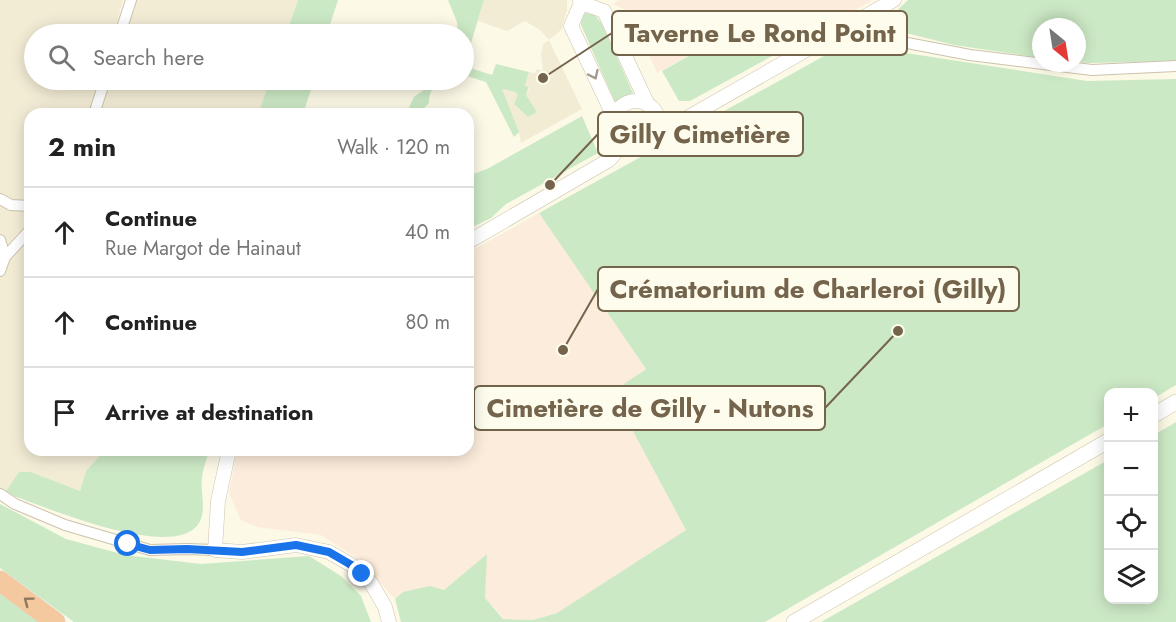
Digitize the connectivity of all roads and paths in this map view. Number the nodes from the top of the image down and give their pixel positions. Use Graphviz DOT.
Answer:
graph roads {
  1 [pos="131,0"];
  2 [pos="894,0"];
  3 [pos="580,1"];
  4 [pos="870,15"];
  5 [pos="123,24"];
  6 [pos="1176,66"];
  7 [pos="102,90"];
  8 [pos="648,105"];
  9 [pos="96,108"];
  10 [pos="614,117"];
  11 [pos="658,122"];
  12 [pos="624,143"];
  13 [pos="0,199"];
  14 [pos="24,206"];
  15 [pos="24,236"];
  16 [pos="474,239"];
  17 [pos="0,240"];
  18 [pos="5,256"];
  19 [pos="0,271"];
  20 [pos="1176,402"];
  21 [pos="1158,413"];
  22 [pos="1106,442"];
  23 [pos="228,456"];
  24 [pos="0,494"];
  25 [pos="215,550"];
  26 [pos="0,581"];
  27 [pos="55,622"];
  28 [pos="389,622"];
  29 [pos="794,622"];
  1 -- 5 [label="street"];
  2 -- 4 [label="street"];
  3 -- 8 [label="street"];
  3 -- 10 [label="street, one-way"];
  4 -- 6 [label="street"];
  4 -- 11 [label="street"];
  7 -- 9 [label="street"];
  8 -- 10 [label="street"];
  8 -- 11 [label="street"];
  10 -- 12 [label="street"];
  11 -- 12 [label="street"];
  12 -- 16 [label="street"];
  13 -- 14 [label="street"];
  15 -- 18 [label="street"];
  17 -- 18 [label="street"];
  18 -- 19 [label="street"];
  20 -- 21 [label="main road"];
  22 -- 29 [label="main road"];
  23 -- 25 [label="street"];
  24 -- 25 [label="street"];
  25 -- 28 [label="street"];
  27 -- 26 [label="highway, one-way"];
}
